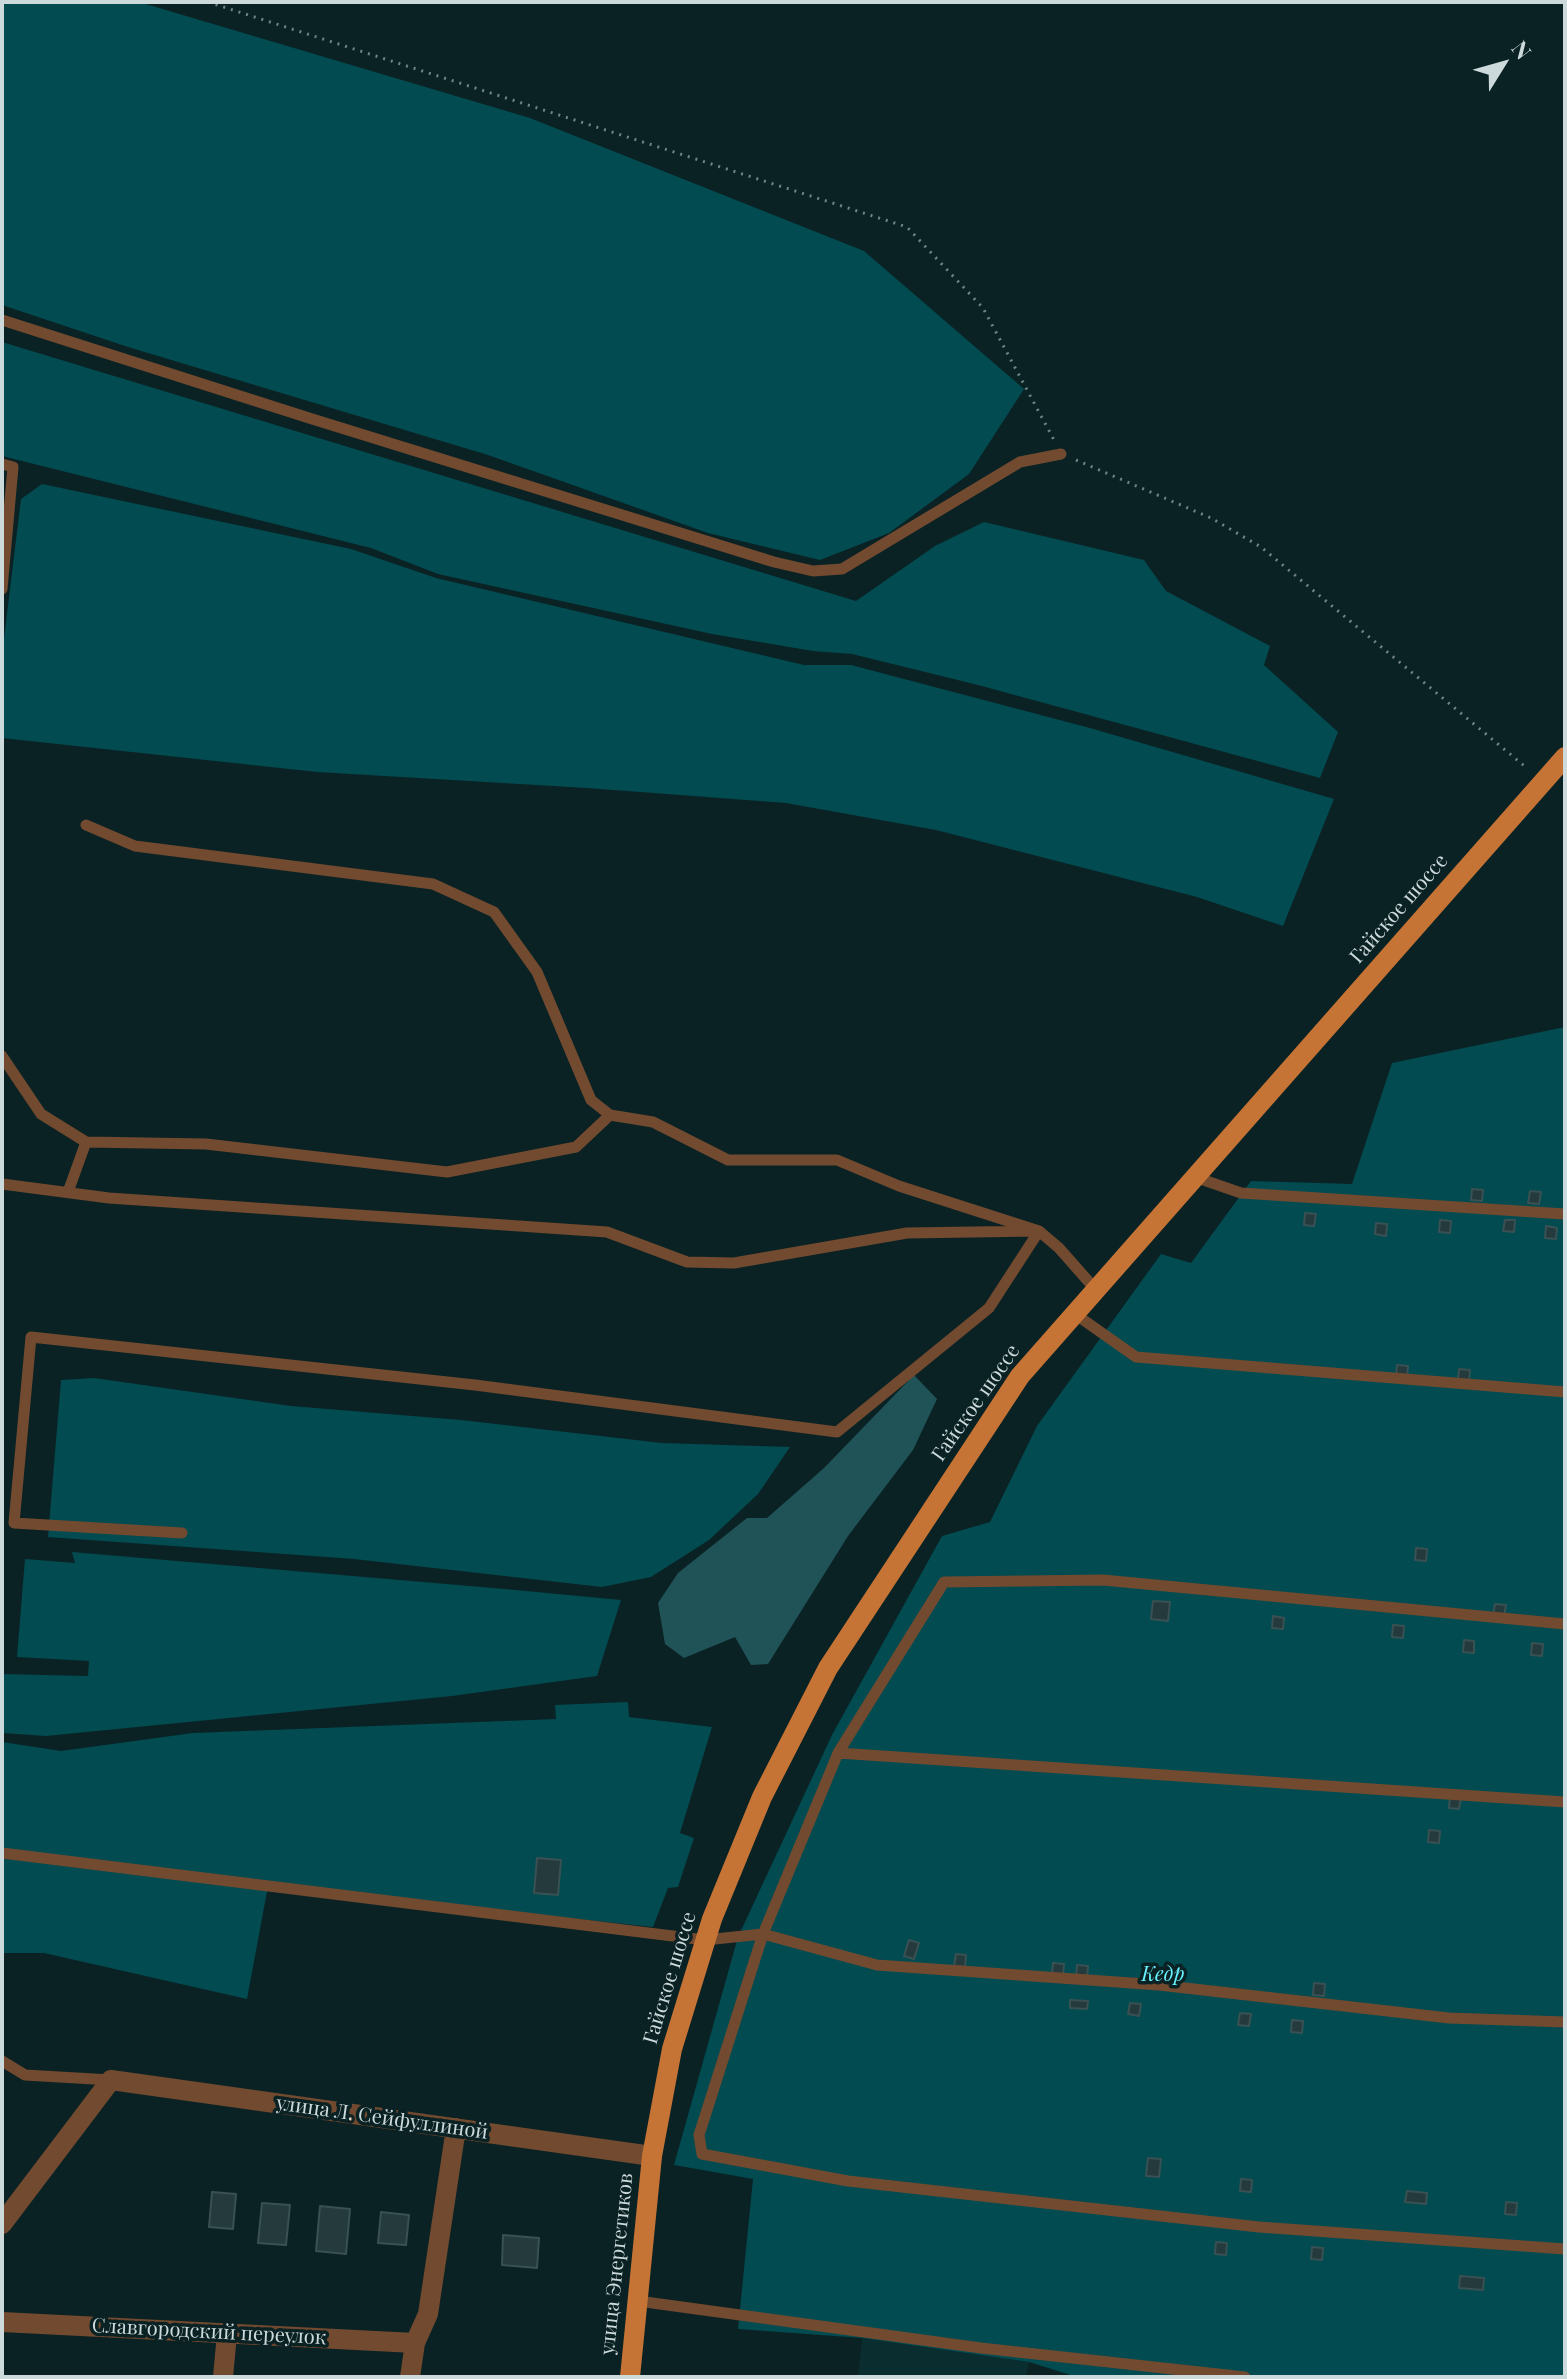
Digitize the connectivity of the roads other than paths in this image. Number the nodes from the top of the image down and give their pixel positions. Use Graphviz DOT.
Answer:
graph roads {
  1 [pos="2,320"];
  2 [pos="1061,454"];
  3 [pos="2,464"];
  4 [pos="2,589"];
  5 [pos="1565,757"];
  6 [pos="86,825"];
  7 [pos="2,1056"];
  8 [pos="610,1115"];
  9 [pos="86,1142"];
  10 [pos="1195,1177"];
  11 [pos="2,1184"];
  12 [pos="68,1192"];
  13 [pos="1565,1214"];
  14 [pos="1039,1231"];
  15 [pos="1096,1290"];
  16 [pos="1075,1314"];
  17 [pos="1565,1392"];
  18 [pos="182,1533"];
  19 [pos="1565,1624"];
  20 [pos="838,1753"];
  21 [pos="1565,1802"];
  22 [pos="2,1853"];
  23 [pos="763,1934"];
  24 [pos="705,1940"];
  25 [pos="1565,2022"];
  26 [pos="2,2061"];
  27 [pos="111,2080"];
  28 [pos="456,2128"];
  29 [pos="652,2156"];
  30 [pos="2,2224"];
  31 [pos="1565,2249"];
  32 [pos="638,2301"];
  33 [pos="2,2322"];
  34 [pos="227,2334"];
  35 [pos="415,2343"];
  36 [pos="223,2377"];
  37 [pos="410,2377"];
  38 [pos="630,2377"];
  39 [pos="1245,2377"];
  1 -- 2 [label="lane"];
  3 -- 4 [label="lane"];
  5 -- 10 [label="main road, Гайское шоссе"];
  6 -- 8 [label="lane"];
  7 -- 9 [label="lane"];
  8 -- 9 [label="lane"];
  8 -- 14 [label="lane"];
  9 -- 12 [label="lane"];
  10 -- 13 [label="lane"];
  10 -- 15 [label="main road, Гайское шоссе"];
  11 -- 12 [label="lane"];
  12 -- 14 [label="lane"];
  14 -- 15 [label="lane"];
  14 -- 18 [label="lane"];
  15 -- 16 [label="main road, Гайское шоссе"];
  16 -- 17 [label="lane"];
  16 -- 24 [label="main road, Гайское шоссе"];
  19 -- 20 [label="lane"];
  20 -- 21 [label="lane"];
  20 -- 23 [label="lane"];
  22 -- 24 [label="lane"];
  23 -- 24 [label="lane"];
  23 -- 25 [label="lane"];
  23 -- 31 [label="lane"];
  24 -- 29 [label="main road, Гайское шоссе"];
  26 -- 27 [label="lane"];
  27 -- 28 [label="street, улица Л. Сейфуллиной"];
  27 -- 30 [label="street"];
  28 -- 29 [label="street, улица Л. Сейфуллиной"];
  28 -- 35 [label="street"];
  29 -- 32 [label="main road, улица Энергетиков"];
  32 -- 38 [label="main road, улица Энергетиков"];
  32 -- 39 [label="lane"];
  33 -- 34 [label="street, Славгородский переулок"];
  34 -- 35 [label="street, Славгородский переулок"];
  34 -- 36 [label="street"];
  35 -- 37 [label="street"];
}
